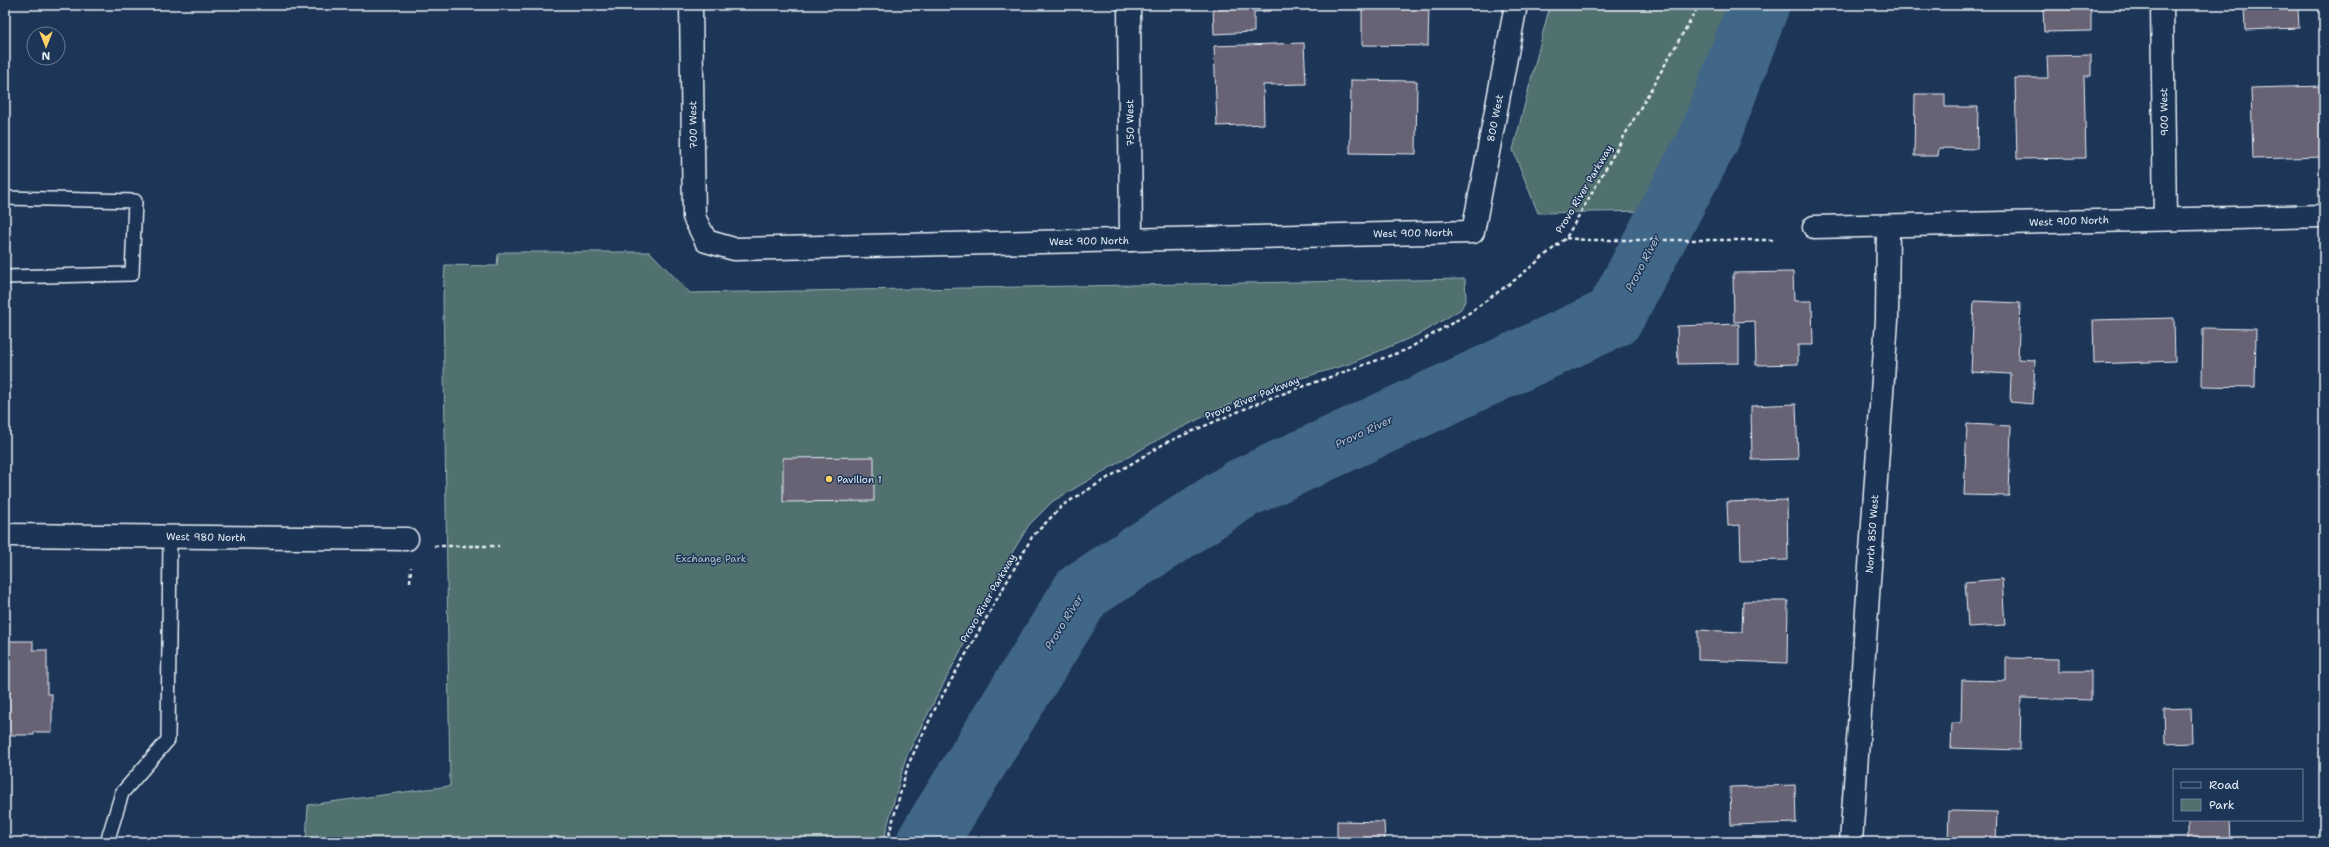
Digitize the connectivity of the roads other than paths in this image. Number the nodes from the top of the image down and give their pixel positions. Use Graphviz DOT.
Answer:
graph roads {
  1 [pos="691,5"];
  2 [pos="1129,5"];
  3 [pos="1516,5"];
  4 [pos="2162,5"];
  5 [pos="5,198"];
  6 [pos="2324,216"];
  7 [pos="2165,218"];
  8 [pos="1888,226"];
  9 [pos="1814,227"];
  10 [pos="1474,232"];
  11 [pos="1131,240"];
  12 [pos="706,241"];
  13 [pos="5,277"];
  14 [pos="5,535"];
  15 [pos="170,537"];
  16 [pos="407,539"];
  17 [pos="107,842"];
  18 [pos="1851,842"];
  1 -- 12 [label="street, 700 West"];
  2 -- 11 [label="street, 750 West"];
  3 -- 10 [label="street, 800 West"];
  4 -- 7 [label="street, 900 West"];
  5 -- 13 [label="lane"];
  6 -- 7 [label="street, West 900 North"];
  7 -- 8 [label="street, West 900 North"];
  8 -- 9 [label="street, West 900 North"];
  8 -- 18 [label="street, North 850 West"];
  10 -- 11 [label="street, West 900 North"];
  11 -- 12 [label="street, West 900 North"];
  14 -- 15 [label="street, West 980 North"];
  15 -- 16 [label="street, West 980 North"];
  15 -- 17 [label="lane"];
}
